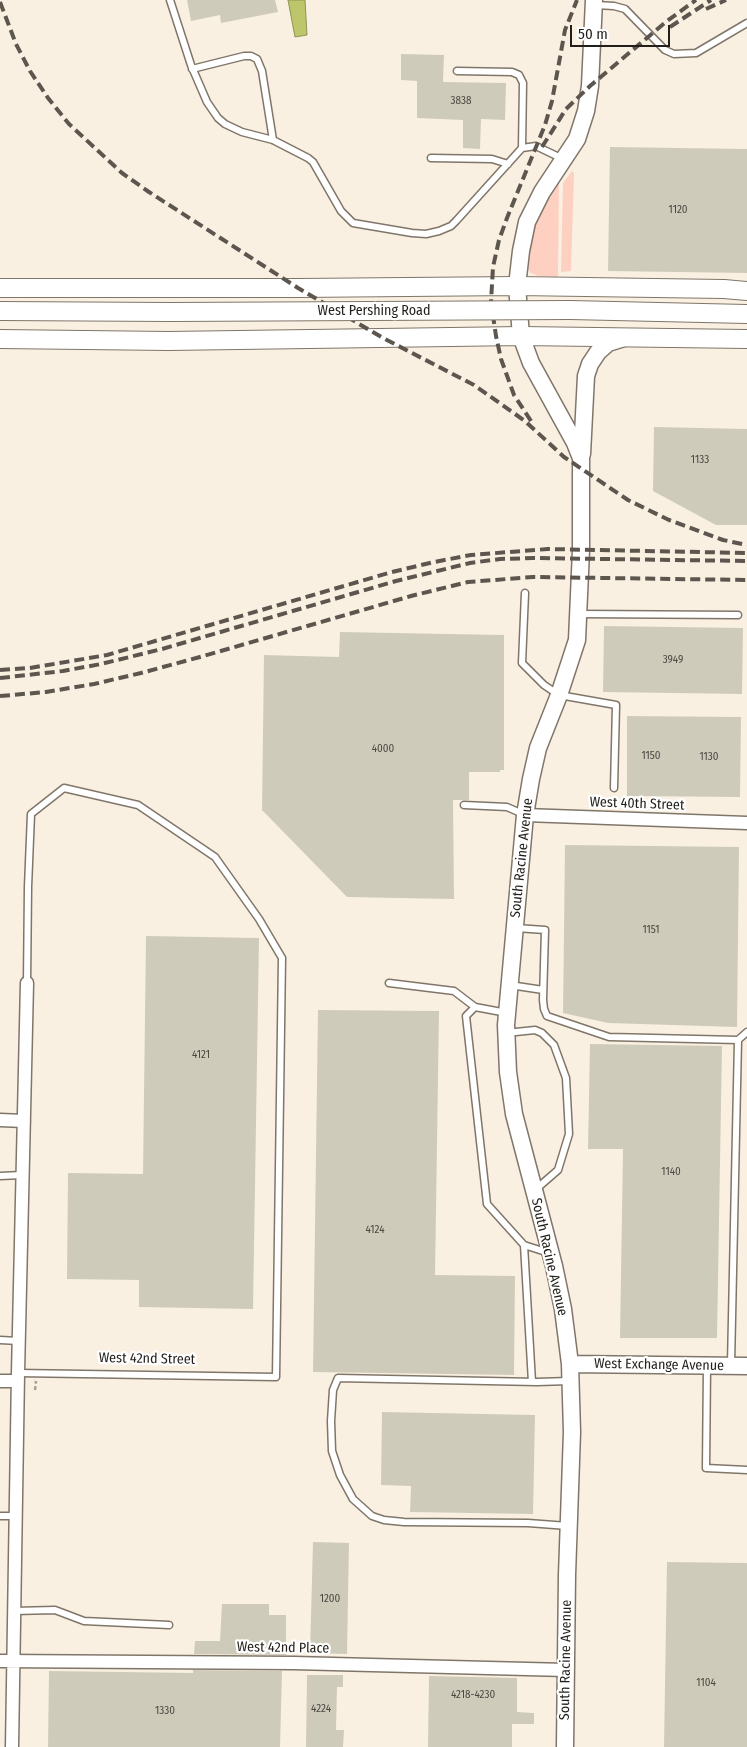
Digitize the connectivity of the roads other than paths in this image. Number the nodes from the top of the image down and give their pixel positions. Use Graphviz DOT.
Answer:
graph roads {
  1 [pos="170,0"];
  2 [pos="594,2"];
  3 [pos="747,23"];
  4 [pos="192,69"];
  5 [pos="457,70"];
  6 [pos="273,140"];
  7 [pos="522,148"];
  8 [pos="431,158"];
  9 [pos="564,159"];
  10 [pos="508,164"];
  11 [pos="517,286"];
  12 [pos="0,288"];
  13 [pos="747,291"];
  14 [pos="0,311"];
  15 [pos="747,314"];
  16 [pos="521,336"];
  17 [pos="626,337"];
  18 [pos="0,339"];
  19 [pos="747,339"];
  20 [pos="581,458"];
  21 [pos="525,593"];
  22 [pos="579,614"];
  23 [pos="738,615"];
  24 [pos="559,695"];
  25 [pos="614,788"];
  26 [pos="464,806"];
  27 [pos="525,815"];
  28 [pos="747,823"];
  29 [pos="514,928"];
  30 [pos="27,983"];
  31 [pos="389,983"];
  32 [pos="509,984"];
  33 [pos="543,990"];
  34 [pos="475,1007"];
  35 [pos="507,1013"];
  36 [pos="747,1032"];
  37 [pos="506,1033"];
  38 [pos="738,1040"];
  39 [pos="0,1120"];
  40 [pos="24,1121"];
  41 [pos="22,1175"];
  42 [pos="0,1176"];
  43 [pos="534,1191"];
  44 [pos="524,1245"];
  45 [pos="550,1253"];
  46 [pos="0,1340"];
  47 [pos="19,1341"];
  48 [pos="570,1364"];
  49 [pos="707,1366"];
  50 [pos="739,1366"];
  51 [pos="18,1377"];
  52 [pos="571,1380"];
  53 [pos="0,1381"];
  54 [pos="532,1382"];
  55 [pos="747,1470"];
  56 [pos="0,1516"];
  57 [pos="16,1516"];
  58 [pos="568,1526"];
  59 [pos="14,1611"];
  60 [pos="169,1625"];
  61 [pos="0,1660"];
  62 [pos="13,1661"];
  63 [pos="566,1670"];
  64 [pos="12,1747"];
  65 [pos="565,1747"];
  1 -- 4 [label="lane"];
  2 -- 3 [label="lane"];
  2 -- 9 [label="street, South Racine Avenue"];
  4 -- 6 [label="lane"];
  4 -- 6 [label="lane"];
  5 -- 7 [label="lane"];
  6 -- 10 [label="lane"];
  7 -- 9 [label="lane"];
  7 -- 10 [label="lane"];
  8 -- 10 [label="lane"];
  9 -- 11 [label="street, South Racine Avenue"];
  11 -- 12 [label="main road"];
  11 -- 13 [label="main road"];
  11 -- 16 [label="street, South Racine Avenue"];
  14 -- 15 [label="main road, West Pershing Road, bridge"];
  16 -- 17 [label="main road"];
  16 -- 18 [label="main road"];
  16 -- 20 [label="street, South Racine Avenue"];
  17 -- 19 [label="main road"];
  17 -- 20 [label="street"];
  20 -- 22 [label="street, South Racine Avenue"];
  21 -- 24 [label="lane"];
  22 -- 23 [label="lane"];
  22 -- 24 [label="street, South Racine Avenue"];
  24 -- 25 [label="lane"];
  24 -- 27 [label="street, South Racine Avenue"];
  26 -- 27 [label="lane"];
  27 -- 28 [label="street, West 40th Street"];
  27 -- 29 [label="street, South Racine Avenue"];
  29 -- 32 [label="street, South Racine Avenue"];
  29 -- 33 [label="lane"];
  30 -- 40 [label="street"];
  30 -- 51 [label="lane, West 42nd Street"];
  31 -- 34 [label="lane"];
  32 -- 33 [label="lane"];
  32 -- 35 [label="street, South Racine Avenue"];
  33 -- 38 [label="lane"];
  34 -- 35 [label="lane"];
  34 -- 44 [label="lane"];
  35 -- 37 [label="street, South Racine Avenue"];
  36 -- 38 [label="lane"];
  37 -- 43 [label="street, South Racine Avenue"];
  37 -- 43 [label="lane"];
  38 -- 50 [label="lane"];
  39 -- 40 [label="street"];
  40 -- 41 [label="street"];
  41 -- 42 [label="lane"];
  41 -- 47 [label="street"];
  43 -- 45 [label="street, South Racine Avenue"];
  44 -- 45 [label="lane"];
  44 -- 54 [label="lane"];
  45 -- 48 [label="street, South Racine Avenue"];
  46 -- 47 [label="lane"];
  47 -- 51 [label="street"];
  48 -- 49 [label="street, West Exchange Avenue"];
  48 -- 52 [label="street, South Racine Avenue"];
  49 -- 50 [label="street, West Exchange Avenue"];
  49 -- 55 [label="lane"];
  51 -- 53 [label="street, West 42nd Street"];
  51 -- 57 [label="street"];
  52 -- 54 [label="lane"];
  52 -- 58 [label="street, South Racine Avenue"];
  54 -- 58 [label="lane"];
  56 -- 57 [label="lane"];
  57 -- 59 [label="street"];
  58 -- 63 [label="street, South Racine Avenue"];
  59 -- 60 [label="lane"];
  59 -- 62 [label="street"];
  61 -- 62 [label="street, West 42nd Place"];
  62 -- 63 [label="street, West 42nd Place"];
  62 -- 64 [label="street"];
  63 -- 65 [label="street, South Racine Avenue"];
}
